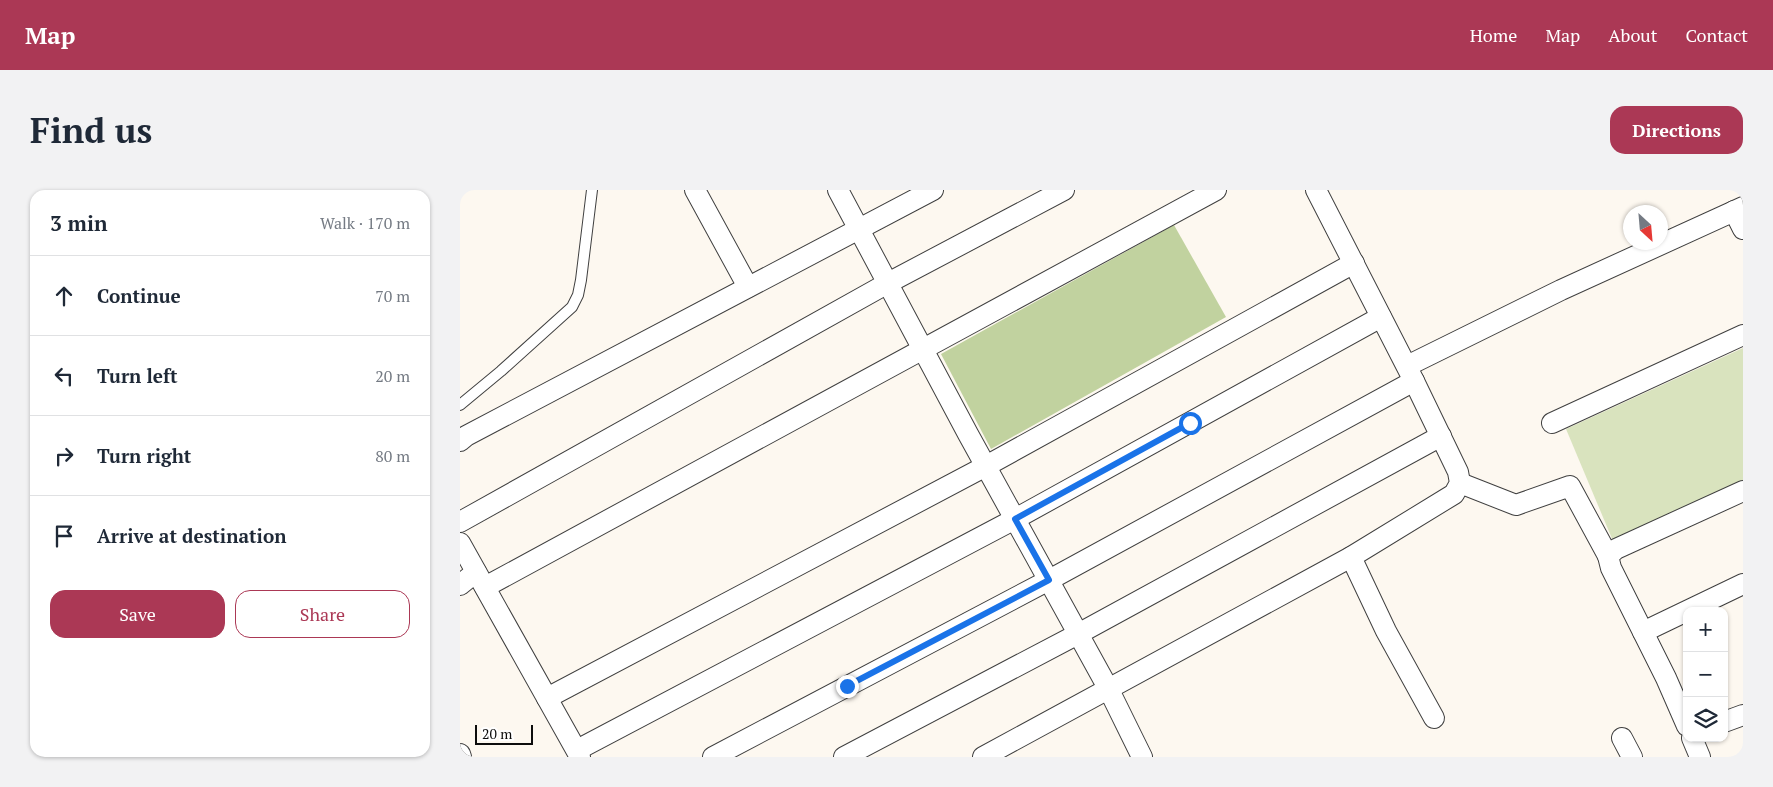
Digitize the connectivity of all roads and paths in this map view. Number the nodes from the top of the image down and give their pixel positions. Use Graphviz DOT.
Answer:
graph roads {
  1 [pos="592,190"];
  2 [pos="695,190"];
  3 [pos="838,190"];
  4 [pos="933,190"];
  5 [pos="1064,190"];
  6 [pos="1216,190"];
  7 [pos="1316,190"];
  8 [pos="1740,216"];
  9 [pos="859,229"];
  10 [pos="1354,263"];
  11 [pos="888,283"];
  12 [pos="748,288"];
  13 [pos="1382,317"];
  14 [pos="1743,335"];
  15 [pos="924,350"];
  16 [pos="1410,373"];
  17 [pos="460,405"];
  18 [pos="1552,423"];
  19 [pos="1441,436"];
  20 [pos="460,441"];
  21 [pos="986,466"];
  22 [pos="1460,483"];
  23 [pos="1743,491"];
  24 [pos="1015,519"];
  25 [pos="460,522"];
  26 [pos="460,543"];
  27 [pos="1608,556"];
  28 [pos="1351,557"];
  29 [pos="481,579"];
  30 [pos="1049,580"];
  31 [pos="1743,584"];
  32 [pos="460,585"];
  33 [pos="1643,632"];
  34 [pos="1078,634"];
  35 [pos="1108,688"];
  36 [pos="547,698"];
  37 [pos="1743,716"];
  38 [pos="1683,717"];
  39 [pos="1434,718"];
  40 [pos="1728,721"];
  41 [pos="1622,738"];
  42 [pos="1694,742"];
  43 [pos="578,754"];
  44 [pos="713,757"];
  45 [pos="844,757"];
  46 [pos="983,757"];
  47 [pos="1142,757"];
  48 [pos="1632,757"];
  49 [pos="1700,757"];
  1 -- 17 [label="lane"];
  2 -- 12 [label="street"];
  3 -- 9 [label="street"];
  4 -- 9 [label="street"];
  5 -- 11 [label="street"];
  6 -- 15 [label="street"];
  7 -- 10 [label="street"];
  8 -- 16 [label="street"];
  9 -- 11 [label="street"];
  9 -- 12 [label="street"];
  10 -- 13 [label="street"];
  10 -- 21 [label="street"];
  11 -- 15 [label="street"];
  11 -- 25 [label="street"];
  12 -- 20 [label="street"];
  13 -- 16 [label="street"];
  13 -- 24 [label="street"];
  14 -- 18 [label="street"];
  15 -- 21 [label="street"];
  15 -- 29 [label="street"];
  16 -- 19 [label="street"];
  16 -- 30 [label="street"];
  19 -- 22 [label="street"];
  19 -- 34 [label="street"];
  21 -- 24 [label="street"];
  21 -- 36 [label="street"];
  22 -- 27 [label="street"];
  22 -- 28 [label="street"];
  23 -- 27 [label="street"];
  24 -- 30 [label="street"];
  24 -- 43 [label="street"];
  26 -- 29 [label="street"];
  27 -- 33 [label="street"];
  28 -- 35 [label="street"];
  28 -- 39 [label="street"];
  29 -- 32 [label="street"];
  29 -- 36 [label="street"];
  30 -- 34 [label="street"];
  30 -- 44 [label="street"];
  31 -- 33 [label="street"];
  33 -- 38 [label="street"];
  34 -- 35 [label="street"];
  34 -- 45 [label="street"];
  35 -- 46 [label="street"];
  35 -- 47 [label="street"];
  36 -- 43 [label="street"];
  37 -- 40 [label="street"];
  41 -- 48 [label="street"];
  42 -- 49 [label="street"];
}
